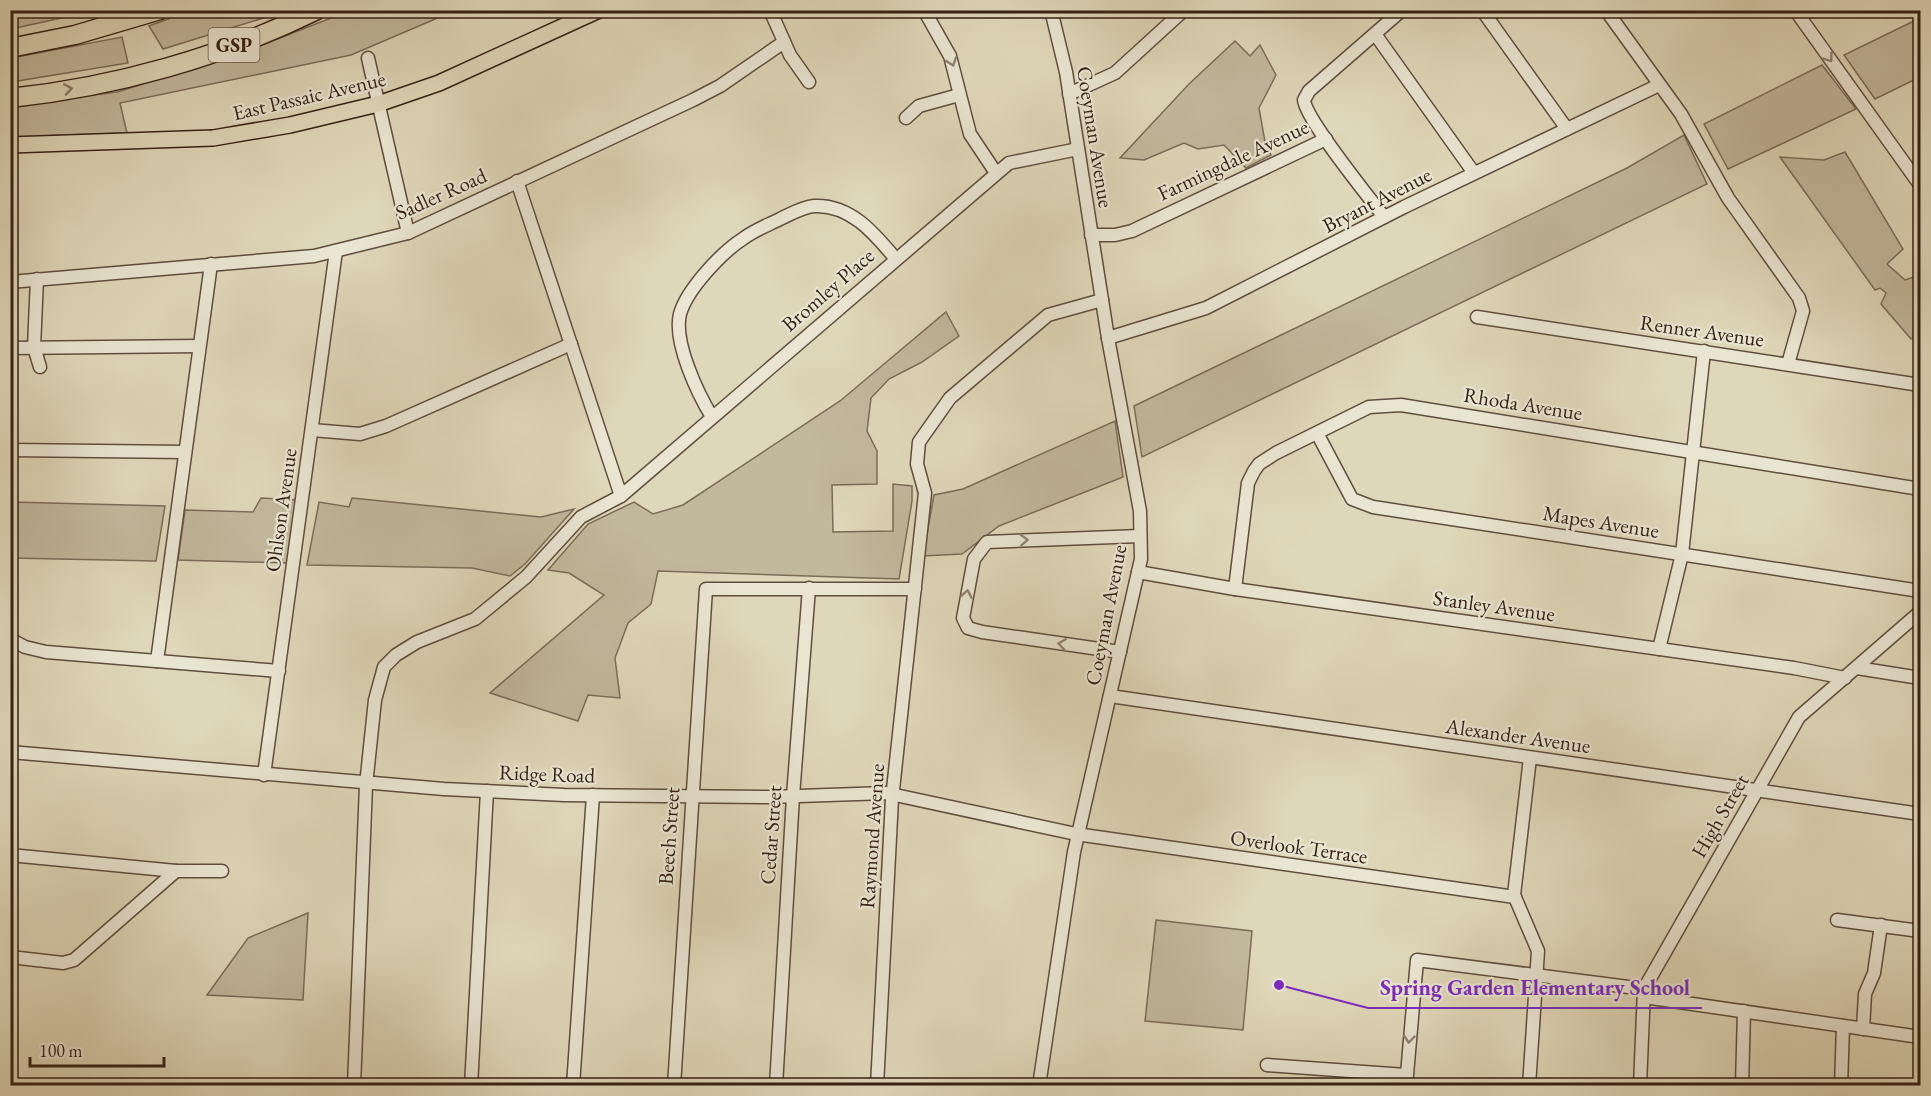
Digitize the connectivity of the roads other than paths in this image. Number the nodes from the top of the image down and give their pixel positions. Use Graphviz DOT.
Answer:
graph roads {
  1 [pos="160,10"];
  2 [pos="317,10"];
  3 [pos="599,10"];
  4 [pos="770,10"];
  5 [pos="924,10"];
  6 [pos="1051,10"];
  7 [pos="1184,10"];
  8 [pos="1402,10"];
  9 [pos="1482,10"];
  10 [pos="1606,10"];
  11 [pos="1795,10"];
  12 [pos="1375,34"];
  13 [pos="784,42"];
  14 [pos="10,48"];
  15 [pos="368,58"];
  16 [pos="809,82"];
  17 [pos="1659,85"];
  18 [pos="1069,94"];
  19 [pos="959,95"];
  20 [pos="10,98"];
  21 [pos="378,104"];
  22 [pos="906,118"];
  23 [pos="1567,129"];
  24 [pos="1326,139"];
  25 [pos="10,145"];
  26 [pos="1078,149"];
  27 [pos="996,173"];
  28 [pos="1474,174"];
  29 [pos="517,181"];
  30 [pos="1920,185"];
  31 [pos="1384,217"];
  32 [pos="408,233"];
  33 [pos="1091,235"];
  34 [pos="336,251"];
  35 [pos="895,258"];
  36 [pos="211,264"];
  37 [pos="38,279"];
  38 [pos="10,282"];
  39 [pos="1102,300"];
  40 [pos="1478,317"];
  41 [pos="1108,338"];
  42 [pos="571,344"];
  43 [pos="200,346"];
  44 [pos="34,347"];
  45 [pos="10,348"];
  46 [pos="1704,351"];
  47 [pos="1788,364"];
  48 [pos="40,367"];
  49 [pos="1920,385"];
  50 [pos="712,417"];
  51 [pos="312,430"];
  52 [pos="1317,433"];
  53 [pos="10,450"];
  54 [pos="1694,450"];
  55 [pos="185,452"];
  56 [pos="1920,489"];
  57 [pos="621,496"];
  58 [pos="1140,536"];
  59 [pos="1682,554"];
  60 [pos="1138,572"];
  61 [pos="809,588"];
  62 [pos="915,589"];
  63 [pos="1235,589"];
  64 [pos="1920,591"];
  65 [pos="1920,612"];
  66 [pos="10,639"];
  67 [pos="1659,649"];
  68 [pos="1120,652"];
  69 [pos="157,661"];
  70 [pos="1857,668"];
  71 [pos="279,671"];
  72 [pos="1845,678"];
  73 [pos="1920,678"];
  74 [pos="1110,696"];
  75 [pos="10,752"];
  76 [pos="1530,758"];
  77 [pos="264,774"];
  78 [pos="367,783"];
  79 [pos="487,791"];
  80 [pos="1757,791"];
  81 [pos="893,794"];
  82 [pos="593,795"];
  83 [pos="691,796"];
  84 [pos="793,796"];
  85 [pos="1920,814"];
  86 [pos="1078,835"];
  87 [pos="10,855"];
  88 [pos="176,871"];
  89 [pos="222,872"];
  90 [pos="1515,897"];
  91 [pos="1837,920"];
  92 [pos="1881,925"];
  93 [pos="1920,931"];
  94 [pos="10,957"];
  95 [pos="1536,977"];
  96 [pos="1644,989"];
  97 [pos="1744,1011"];
  98 [pos="1843,1026"];
  99 [pos="1863,1029"];
  100 [pos="1920,1037"];
  101 [pos="1267,1065"];
  102 [pos="1406,1081"];
  103 [pos="354,1086"];
  104 [pos="471,1086"];
  105 [pos="573,1086"];
  106 [pos="674,1086"];
  107 [pos="776,1086"];
  108 [pos="877,1086"];
  109 [pos="1039,1086"];
  110 [pos="1529,1086"];
  111 [pos="1640,1086"];
  112 [pos="1742,1086"];
  113 [pos="1841,1086"];
  1 -- 14 [label="highway"];
  20 -- 2 [label="highway, GSP, one-way"];
  3 -- 21 [label="main road, East Passaic Avenue"];
  4 -- 13 [label="street"];
  5 -- 19 [label="street, one-way"];
  6 -- 18 [label="street, Coeyman Avenue"];
  7 -- 18 [label="street"];
  8 -- 12 [label="street, Farmingdale Avenue"];
  9 -- 23 [label="street"];
  10 -- 17 [label="street"];
  11 -- 30 [label="street, one-way"];
  12 -- 24 [label="street, Farmingdale Avenue"];
  12 -- 28 [label="street"];
  13 -- 16 [label="street"];
  13 -- 29 [label="street, Sadler Road"];
  15 -- 21 [label="street"];
  17 -- 23 [label="street, Bryant Avenue"];
  17 -- 47 [label="street"];
  18 -- 26 [label="street, Coeyman Avenue"];
  19 -- 22 [label="street"];
  19 -- 27 [label="street"];
  21 -- 25 [label="main road, East Passaic Avenue"];
  21 -- 32 [label="street"];
  23 -- 28 [label="street, Bryant Avenue"];
  24 -- 31 [label="street"];
  24 -- 33 [label="street, Farmingdale Avenue"];
  26 -- 27 [label="street, Bromley Place"];
  26 -- 33 [label="street, Coeyman Avenue"];
  27 -- 35 [label="street, Bromley Place"];
  28 -- 31 [label="street, Bryant Avenue"];
  29 -- 32 [label="street, Sadler Road"];
  29 -- 42 [label="street"];
  31 -- 41 [label="street, Bryant Avenue"];
  32 -- 34 [label="street, Sadler Road"];
  33 -- 39 [label="street, Coeyman Avenue"];
  34 -- 36 [label="street, Sadler Road"];
  34 -- 51 [label="street, Ohlson Avenue"];
  35 -- 50 [label="street, Bromley Place"];
  35 -- 50 [label="street"];
  36 -- 37 [label="street, Sadler Road"];
  36 -- 43 [label="street"];
  37 -- 38 [label="street, Sadler Road"];
  37 -- 44 [label="street"];
  39 -- 41 [label="street, Coeyman Avenue"];
  39 -- 62 [label="street, Raymond Avenue"];
  40 -- 46 [label="street, Renner Avenue"];
  41 -- 58 [label="street, Coeyman Avenue"];
  42 -- 51 [label="street"];
  42 -- 57 [label="street"];
  43 -- 44 [label="street"];
  43 -- 55 [label="street"];
  44 -- 45 [label="street"];
  44 -- 48 [label="street"];
  46 -- 47 [label="street, Renner Avenue"];
  46 -- 54 [label="street"];
  47 -- 49 [label="street, Renner Avenue"];
  50 -- 57 [label="street, Bromley Place"];
  51 -- 71 [label="street, Ohlson Avenue"];
  52 -- 54 [label="street, Rhoda Avenue"];
  52 -- 59 [label="street, Mapes Avenue"];
  52 -- 63 [label="street, Rhoda Avenue"];
  53 -- 55 [label="street"];
  54 -- 56 [label="street, Rhoda Avenue"];
  54 -- 59 [label="street"];
  55 -- 69 [label="street"];
  57 -- 78 [label="street, Bromley Place"];
  58 -- 60 [label="street, Coeyman Avenue"];
  68 -- 58 [label="street, one-way"];
  59 -- 64 [label="street, Mapes Avenue"];
  59 -- 67 [label="street"];
  60 -- 63 [label="street, Stanley Avenue"];
  60 -- 68 [label="street, Coeyman Avenue"];
  61 -- 62 [label="street"];
  61 -- 83 [label="street, Beech Street"];
  61 -- 84 [label="street, Cedar Street"];
  62 -- 81 [label="street, Raymond Avenue"];
  63 -- 67 [label="street, Stanley Avenue"];
  65 -- 70 [label="street, High Street"];
  66 -- 69 [label="street"];
  67 -- 72 [label="street, Stanley Avenue"];
  68 -- 74 [label="street, Coeyman Avenue"];
  69 -- 71 [label="street"];
  70 -- 72 [label="street, High Street"];
  70 -- 73 [label="street"];
  71 -- 77 [label="street, Ohlson Avenue"];
  72 -- 80 [label="street, High Street"];
  74 -- 76 [label="street, Alexander Avenue"];
  74 -- 86 [label="street, Coeyman Avenue"];
  75 -- 77 [label="street, Ridge Road"];
  76 -- 80 [label="street, Alexander Avenue"];
  76 -- 90 [label="street"];
  77 -- 78 [label="street, Ridge Road"];
  78 -- 79 [label="street, Ridge Road"];
  78 -- 103 [label="street, Bromley Place"];
  79 -- 82 [label="street, Ridge Road"];
  79 -- 104 [label="street"];
  80 -- 85 [label="street, Alexander Avenue"];
  80 -- 96 [label="street, High Street"];
  81 -- 84 [label="street, Ridge Road"];
  81 -- 86 [label="street, Ridge Road"];
  81 -- 108 [label="street, Raymond Avenue"];
  82 -- 83 [label="street, Ridge Road"];
  82 -- 105 [label="street"];
  83 -- 84 [label="street, Ridge Road"];
  83 -- 106 [label="street, Beech Street"];
  84 -- 107 [label="street, Cedar Street"];
  86 -- 90 [label="street, Overlook Terrace"];
  86 -- 109 [label="street, Coeyman Avenue"];
  87 -- 88 [label="street"];
  88 -- 89 [label="street"];
  88 -- 94 [label="street"];
  90 -- 95 [label="street"];
  91 -- 92 [label="street"];
  92 -- 93 [label="street"];
  92 -- 99 [label="street"];
  95 -- 96 [label="street"];
  95 -- 102 [label="street, one-way"];
  95 -- 110 [label="street"];
  96 -- 97 [label="street"];
  96 -- 111 [label="street, High Street"];
  97 -- 98 [label="street"];
  97 -- 112 [label="street"];
  98 -- 99 [label="street"];
  98 -- 113 [label="street"];
  99 -- 100 [label="street"];
  101 -- 102 [label="street"];
}
